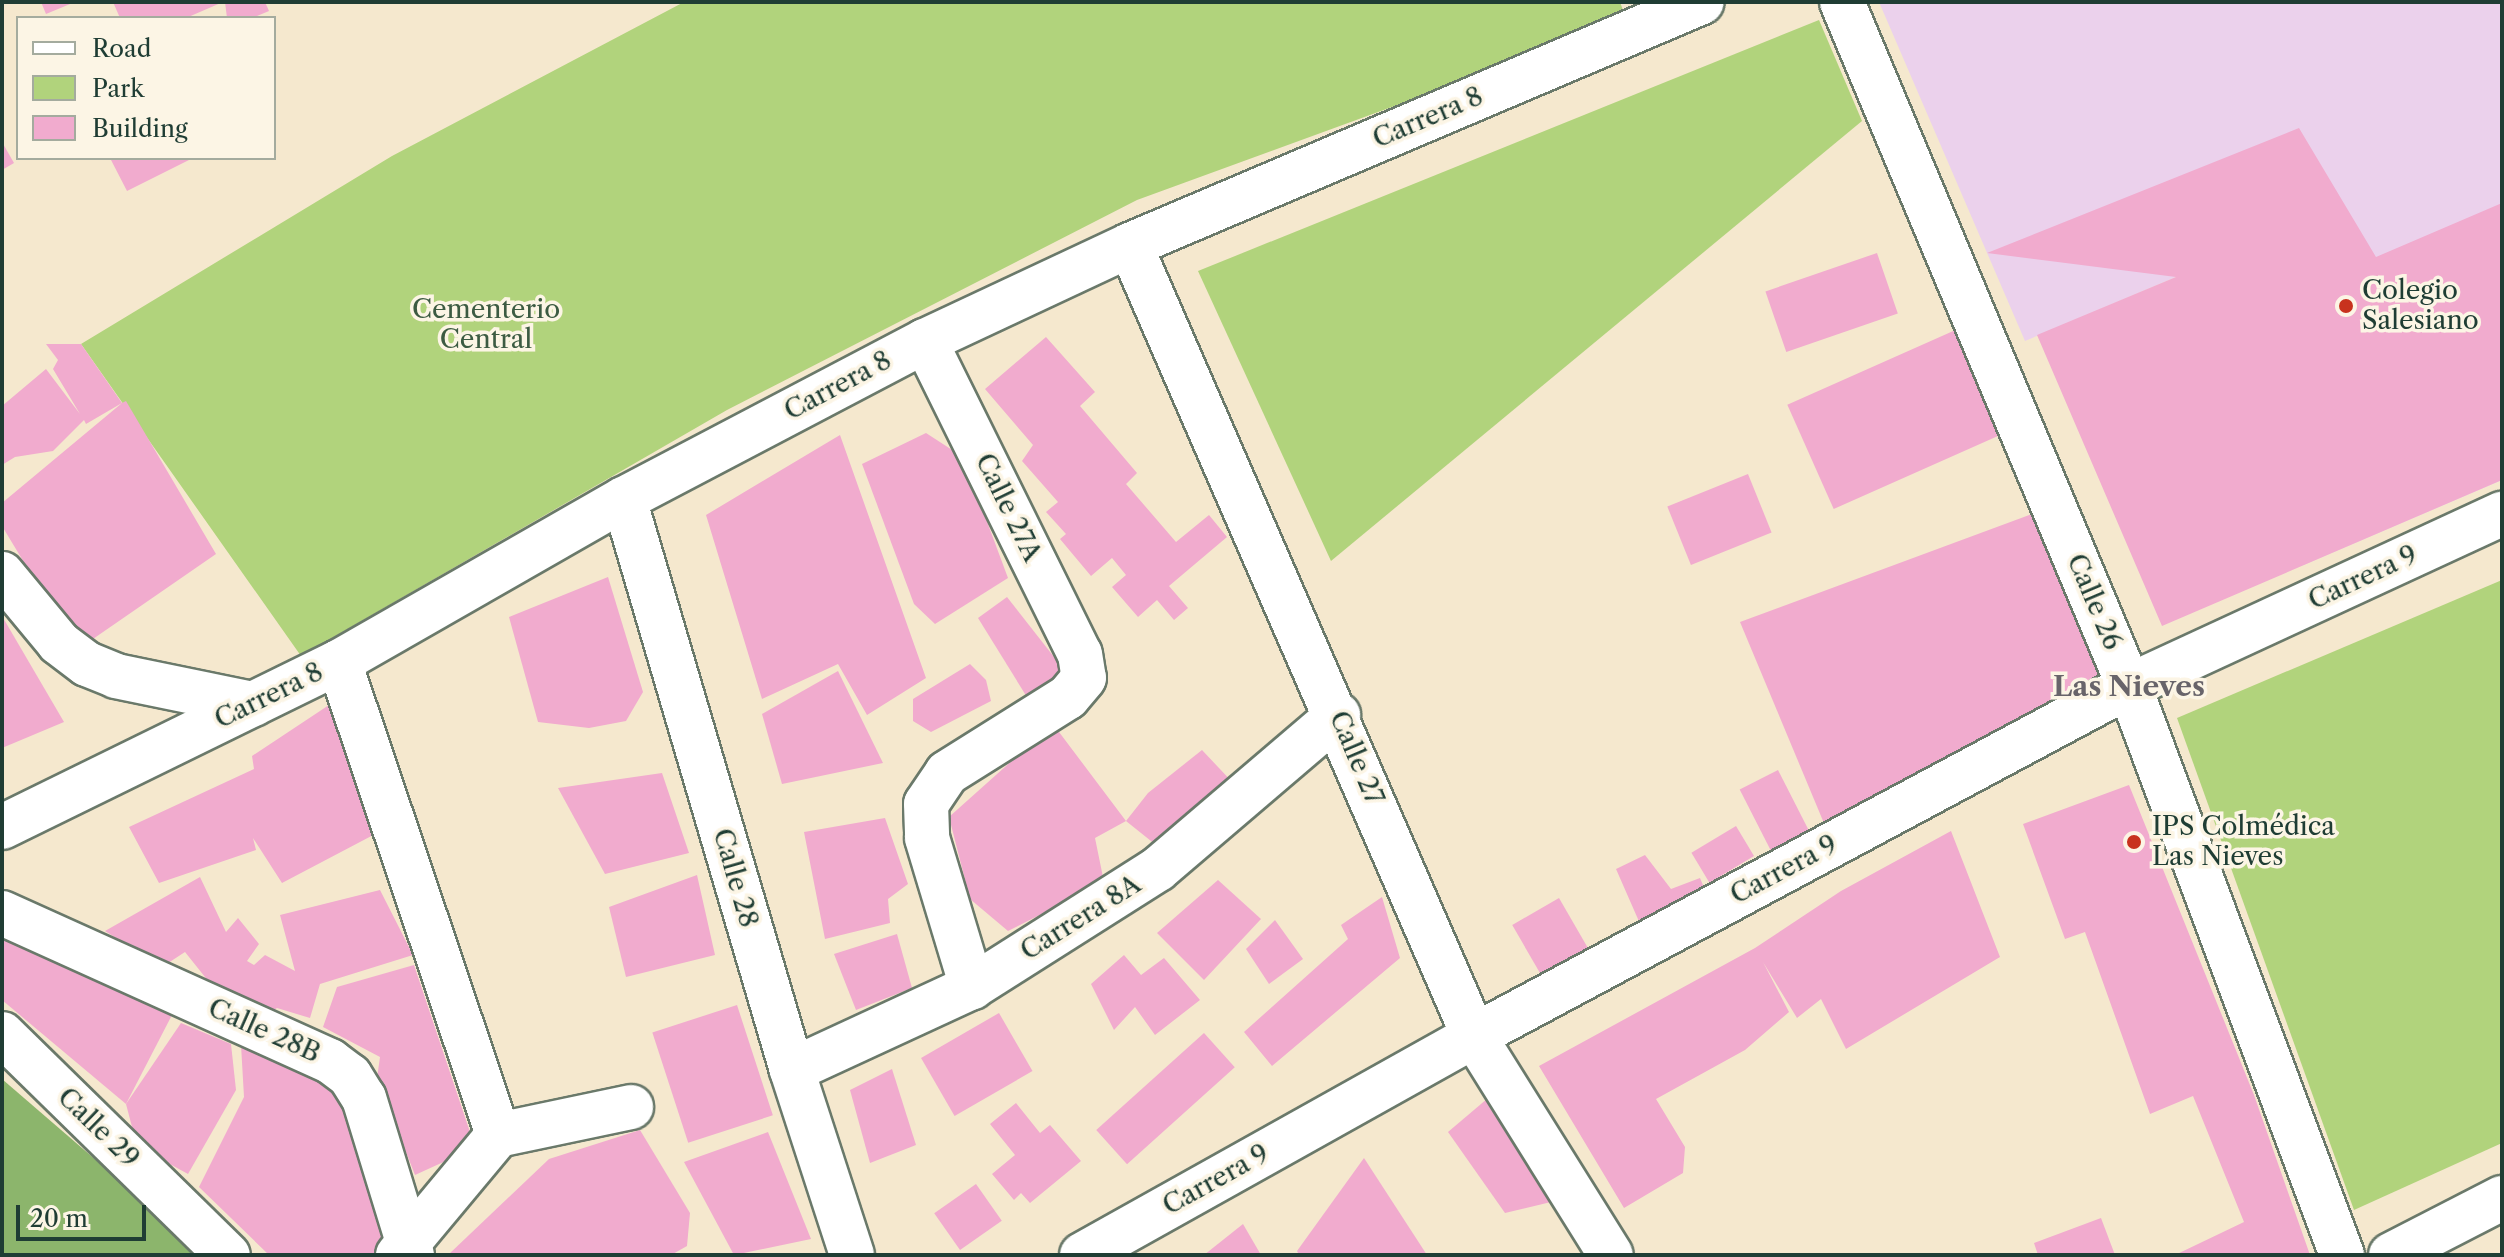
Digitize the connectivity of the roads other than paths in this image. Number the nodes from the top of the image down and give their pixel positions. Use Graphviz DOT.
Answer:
graph roads {
  1 [pos="1702,2"];
  2 [pos="1842,2"];
  3 [pos="1130,245"];
  4 [pos="925,341"];
  5 [pos="624,499"];
  6 [pos="2502,514"];
  7 [pos="2,574"];
  8 [pos="339,662"];
  9 [pos="2129,686"];
  10 [pos="253,704"];
  11 [pos="1338,715"];
  12 [pos="2,827"];
  13 [pos="2,913"];
  14 [pos="972,987"];
  15 [pos="2,1034"];
  16 [pos="1474,1036"];
  17 [pos="792,1070"];
  18 [pos="631,1107"];
  19 [pos="498,1135"];
  20 [pos="2502,1198"];
  21 [pos="1134,1242"];
  22 [pos="407,1251"];
  23 [pos="228,1255"];
  24 [pos="852,1255"];
  25 [pos="1082,1255"];
  26 [pos="1611,1255"];
  27 [pos="2342,1255"];
  28 [pos="2391,1255"];
  1 -- 3 [label="street, Carrera 8"];
  2 -- 9 [label="street, Calle 26"];
  3 -- 4 [label="street, Carrera 8"];
  3 -- 11 [label="street, Calle 27"];
  4 -- 5 [label="street, Carrera 8"];
  4 -- 14 [label="street, Calle 27A"];
  5 -- 8 [label="street, Carrera 8"];
  5 -- 17 [label="street, Calle 28"];
  6 -- 9 [label="street, Carrera 9"];
  7 -- 10 [label="street"];
  8 -- 10 [label="street, Carrera 8"];
  8 -- 19 [label="street"];
  9 -- 16 [label="street, Carrera 9"];
  9 -- 27 [label="street, Calle 26"];
  10 -- 12 [label="street, Carrera 8"];
  11 -- 14 [label="street, Carrera 8A"];
  11 -- 16 [label="street, Calle 27"];
  13 -- 22 [label="street, Calle 28B"];
  14 -- 17 [label="street, Carrera 8A"];
  15 -- 23 [label="street, Calle 29"];
  16 -- 21 [label="street, Carrera 9"];
  16 -- 26 [label="street, Calle 27"];
  17 -- 24 [label="street, Calle 28"];
  18 -- 19 [label="street"];
  19 -- 22 [label="street"];
  20 -- 28 [label="street"];
  21 -- 25 [label="street, Carrera 9"];
}
